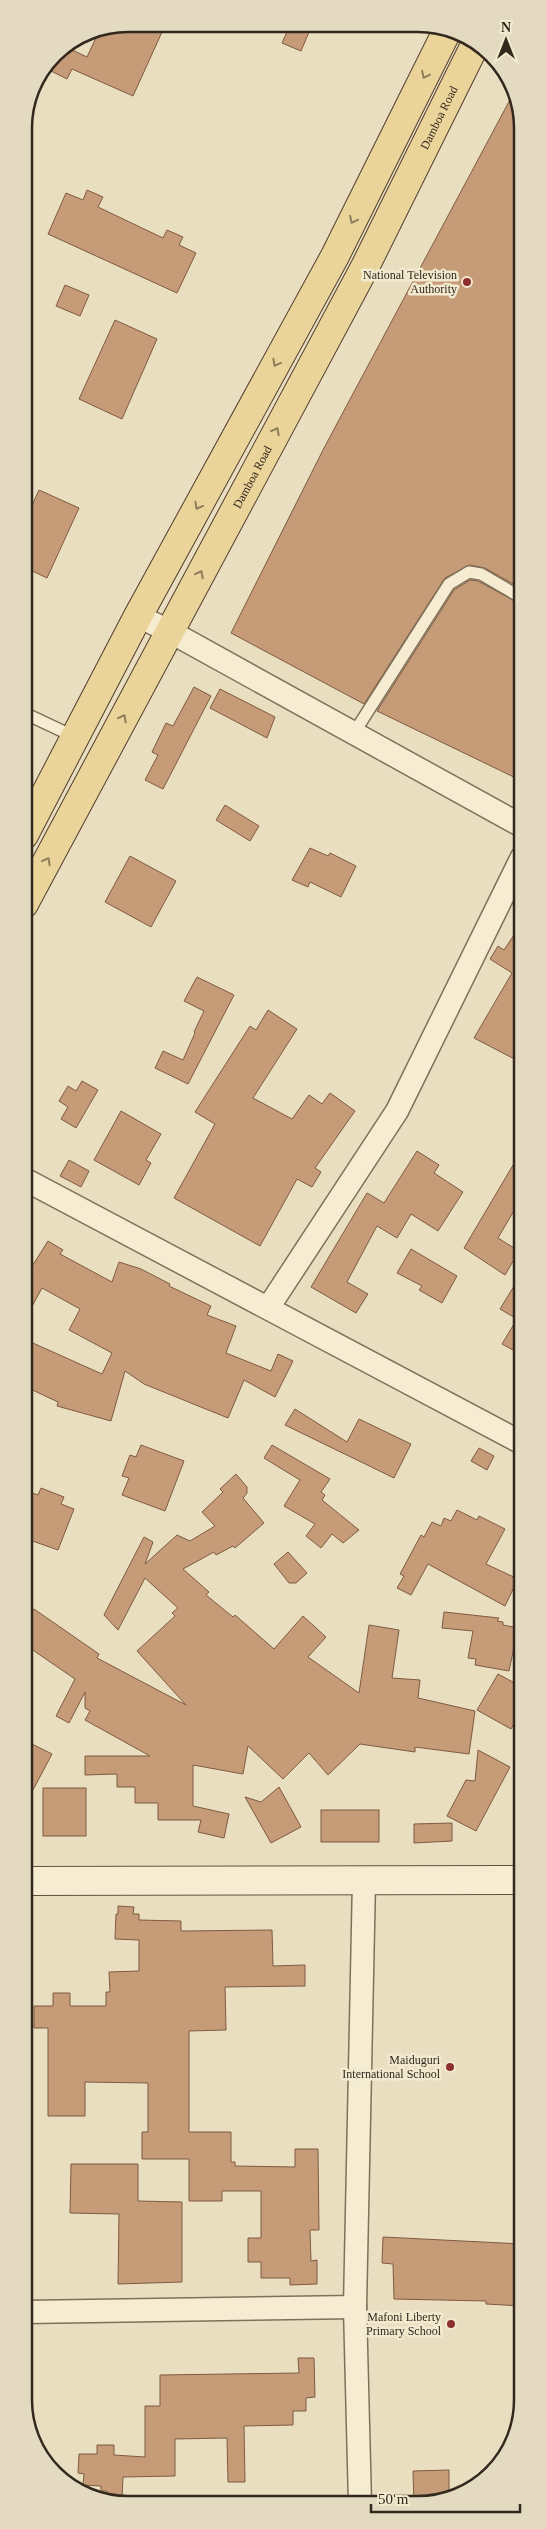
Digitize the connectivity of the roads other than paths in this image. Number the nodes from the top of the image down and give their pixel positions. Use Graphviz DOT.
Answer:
graph roads {
  1 [pos="444,37"];
  2 [pos="472,50"];
  3 [pos="514,593"];
  4 [pos="138,616"];
  5 [pos="169,631"];
  6 [pos="33,717"];
  7 [pos="354,733"];
  8 [pos="75,737"];
  9 [pos="33,818"];
  10 [pos="514,821"];
  11 [pos="514,873"];
  12 [pos="33,888"];
  13 [pos="33,1184"];
  14 [pos="268,1308"];
  15 [pos="513,1438"];
  16 [pos="364,1880"];
  17 [pos="513,1880"];
  18 [pos="32,1881"];
  19 [pos="355,2307"];
  20 [pos="32,2312"];
  21 [pos="360,2496"];
  1 -- 4 [label="main road, one-way"];
  5 -- 2 [label="main road, Damboa Road, one-way"];
  3 -- 7 [label="lane"];
  4 -- 5 [label="street"];
  4 -- 8 [label="main road"];
  5 -- 7 [label="street"];
  12 -- 5 [label="main road, Damboa Road, one-way"];
  6 -- 8 [label="lane"];
  7 -- 10 [label="street"];
  8 -- 9 [label="main road"];
  11 -- 14 [label="street"];
  13 -- 14 [label="street"];
  14 -- 15 [label="street"];
  16 -- 17 [label="street"];
  16 -- 18 [label="street"];
  16 -- 19 [label="street"];
  19 -- 20 [label="street"];
  19 -- 21 [label="street"];
}
